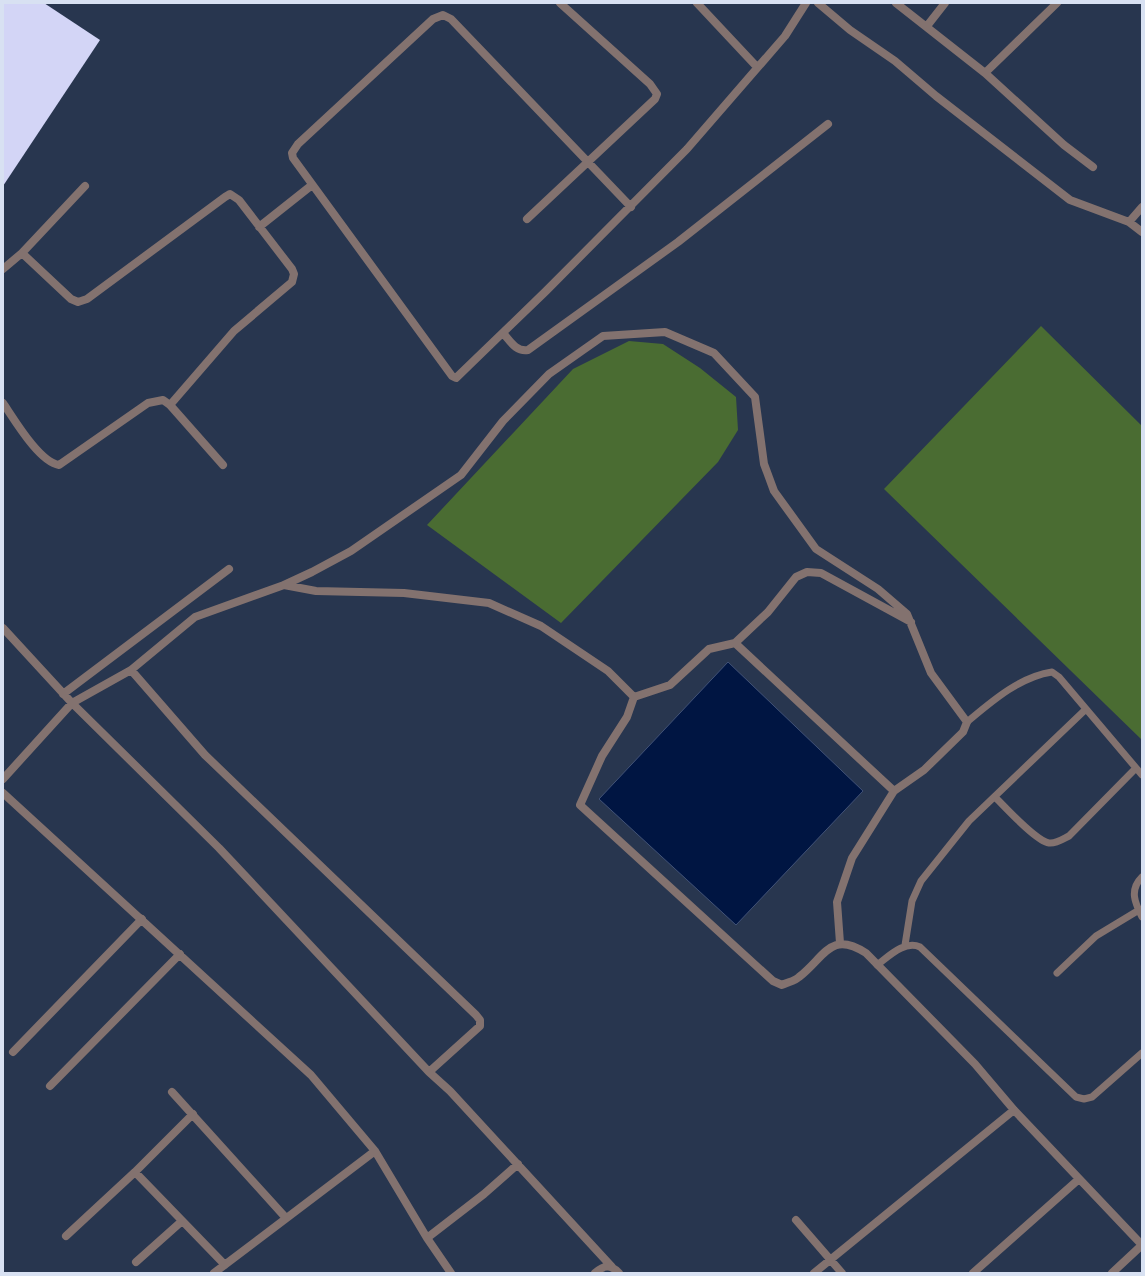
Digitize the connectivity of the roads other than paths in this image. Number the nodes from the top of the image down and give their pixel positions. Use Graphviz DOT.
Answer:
graph roads {
  1 [pos="560,3"];
  2 [pos="698,3"];
  3 [pos="806,3"];
  4 [pos="818,3"];
  5 [pos="896,3"];
  6 [pos="945,3"];
  7 [pos="1057,3"];
  8 [pos="927,26"];
  9 [pos="757,67"];
  10 [pos="985,73"];
  11 [pos="828,124"];
  12 [pos="587,162"];
  13 [pos="1093,167"];
  14 [pos="312,185"];
  15 [pos="85,186"];
  16 [pos="631,207"];
  17 [pos="1142,207"];
  18 [pos="527,219"];
  19 [pos="1129,222"];
  20 [pos="259,227"];
  21 [pos="1142,232"];
  22 [pos="22,253"];
  23 [pos="3,269"];
  24 [pos="503,333"];
  25 [pos="3,403"];
  26 [pos="170,405"];
  27 [pos="223,465"];
  28 [pos="229,569"];
  29 [pos="284,585"];
  30 [pos="911,622"];
  31 [pos="3,628"];
  32 [pos="735,643"];
  33 [pos="131,670"];
  34 [pos="63,694"];
  35 [pos="634,697"];
  36 [pos="72,703"];
  37 [pos="1086,709"];
  38 [pos="967,722"];
  39 [pos="1136,768"];
  40 [pos="1142,775"];
  41 [pos="3,779"];
  42 [pos="894,791"];
  43 [pos="3,793"];
  44 [pos="995,797"];
  45 [pos="1142,877"];
  46 [pos="1140,913"];
  47 [pos="142,919"];
  48 [pos="840,943"];
  49 [pos="905,945"];
  50 [pos="180,954"];
  51 [pos="877,965"];
  52 [pos="1057,973"];
  53 [pos="13,1052"];
  54 [pos="1142,1053"];
  55 [pos="429,1072"];
  56 [pos="50,1086"];
  57 [pos="172,1092"];
  58 [pos="1014,1110"];
  59 [pos="193,1114"];
  60 [pos="375,1151"];
  61 [pos="518,1164"];
  62 [pos="135,1172"];
  63 [pos="1079,1179"];
  64 [pos="286,1218"];
  65 [pos="796,1220"];
  66 [pos="182,1221"];
  67 [pos="66,1236"];
  68 [pos="427,1238"];
  69 [pos="1142,1245"];
  70 [pos="831,1260"];
  71 [pos="136,1262"];
  72 [pos="225,1265"];
  73 [pos="612,1267"];
  74 [pos="214,1273"];
  75 [pos="451,1273"];
  76 [pos="595,1273"];
  77 [pos="619,1273"];
  78 [pos="814,1273"];
  79 [pos="842,1273"];
  80 [pos="973,1273"];
  81 [pos="1112,1273"];
  1 -- 12 [label="street"];
  2 -- 9 [label="street"];
  3 -- 9 [label="street"];
  4 -- 19 [label="street"];
  5 -- 8 [label="street"];
  6 -- 8 [label="street"];
  7 -- 10 [label="street"];
  8 -- 10 [label="street"];
  9 -- 16 [label="street"];
  10 -- 13 [label="street"];
  11 -- 24 [label="street"];
  12 -- 14 [label="street"];
  12 -- 16 [label="street"];
  12 -- 18 [label="street"];
  14 -- 20 [label="street"];
  14 -- 24 [label="street"];
  15 -- 22 [label="street"];
  16 -- 24 [label="street"];
  17 -- 19 [label="street"];
  19 -- 21 [label="street"];
  20 -- 22 [label="street"];
  20 -- 26 [label="street"];
  22 -- 23 [label="street"];
  25 -- 26 [label="street"];
  26 -- 27 [label="street"];
  28 -- 34 [label="street"];
  29 -- 30 [label="street"];
  29 -- 33 [label="street"];
  29 -- 35 [label="street"];
  30 -- 32 [label="street"];
  30 -- 38 [label="street"];
  31 -- 34 [label="street"];
  32 -- 35 [label="street"];
  32 -- 42 [label="street"];
  33 -- 36 [label="street"];
  33 -- 55 [label="street"];
  34 -- 36 [label="street"];
  35 -- 48 [label="street"];
  36 -- 41 [label="street"];
  36 -- 55 [label="street"];
  37 -- 38 [label="lane"];
  37 -- 39 [label="lane"];
  37 -- 44 [label="lane"];
  38 -- 42 [label="street"];
  39 -- 40 [label="lane"];
  39 -- 44 [label="lane"];
  42 -- 48 [label="street"];
  43 -- 47 [label="street"];
  44 -- 49 [label="lane"];
  45 -- 46 [label="lane"];
  46 -- 52 [label="lane"];
  47 -- 50 [label="street"];
  47 -- 53 [label="street"];
  48 -- 51 [label="street"];
  49 -- 51 [label="lane"];
  49 -- 54 [label="lane"];
  50 -- 56 [label="street"];
  50 -- 60 [label="street"];
  51 -- 58 [label="street"];
  55 -- 61 [label="street"];
  57 -- 59 [label="street"];
  58 -- 63 [label="street"];
  58 -- 70 [label="street"];
  59 -- 62 [label="street"];
  59 -- 64 [label="street"];
  60 -- 64 [label="street"];
  60 -- 68 [label="street"];
  61 -- 68 [label="street"];
  61 -- 73 [label="street"];
  62 -- 66 [label="street"];
  62 -- 67 [label="street"];
  63 -- 69 [label="street"];
  63 -- 80 [label="street"];
  64 -- 72 [label="street"];
  65 -- 70 [label="street"];
  66 -- 71 [label="street"];
  66 -- 72 [label="street"];
  68 -- 75 [label="street"];
  69 -- 81 [label="street"];
  70 -- 78 [label="street"];
  70 -- 79 [label="street"];
  72 -- 74 [label="street"];
  73 -- 76 [label="street"];
  73 -- 77 [label="street"];
}
